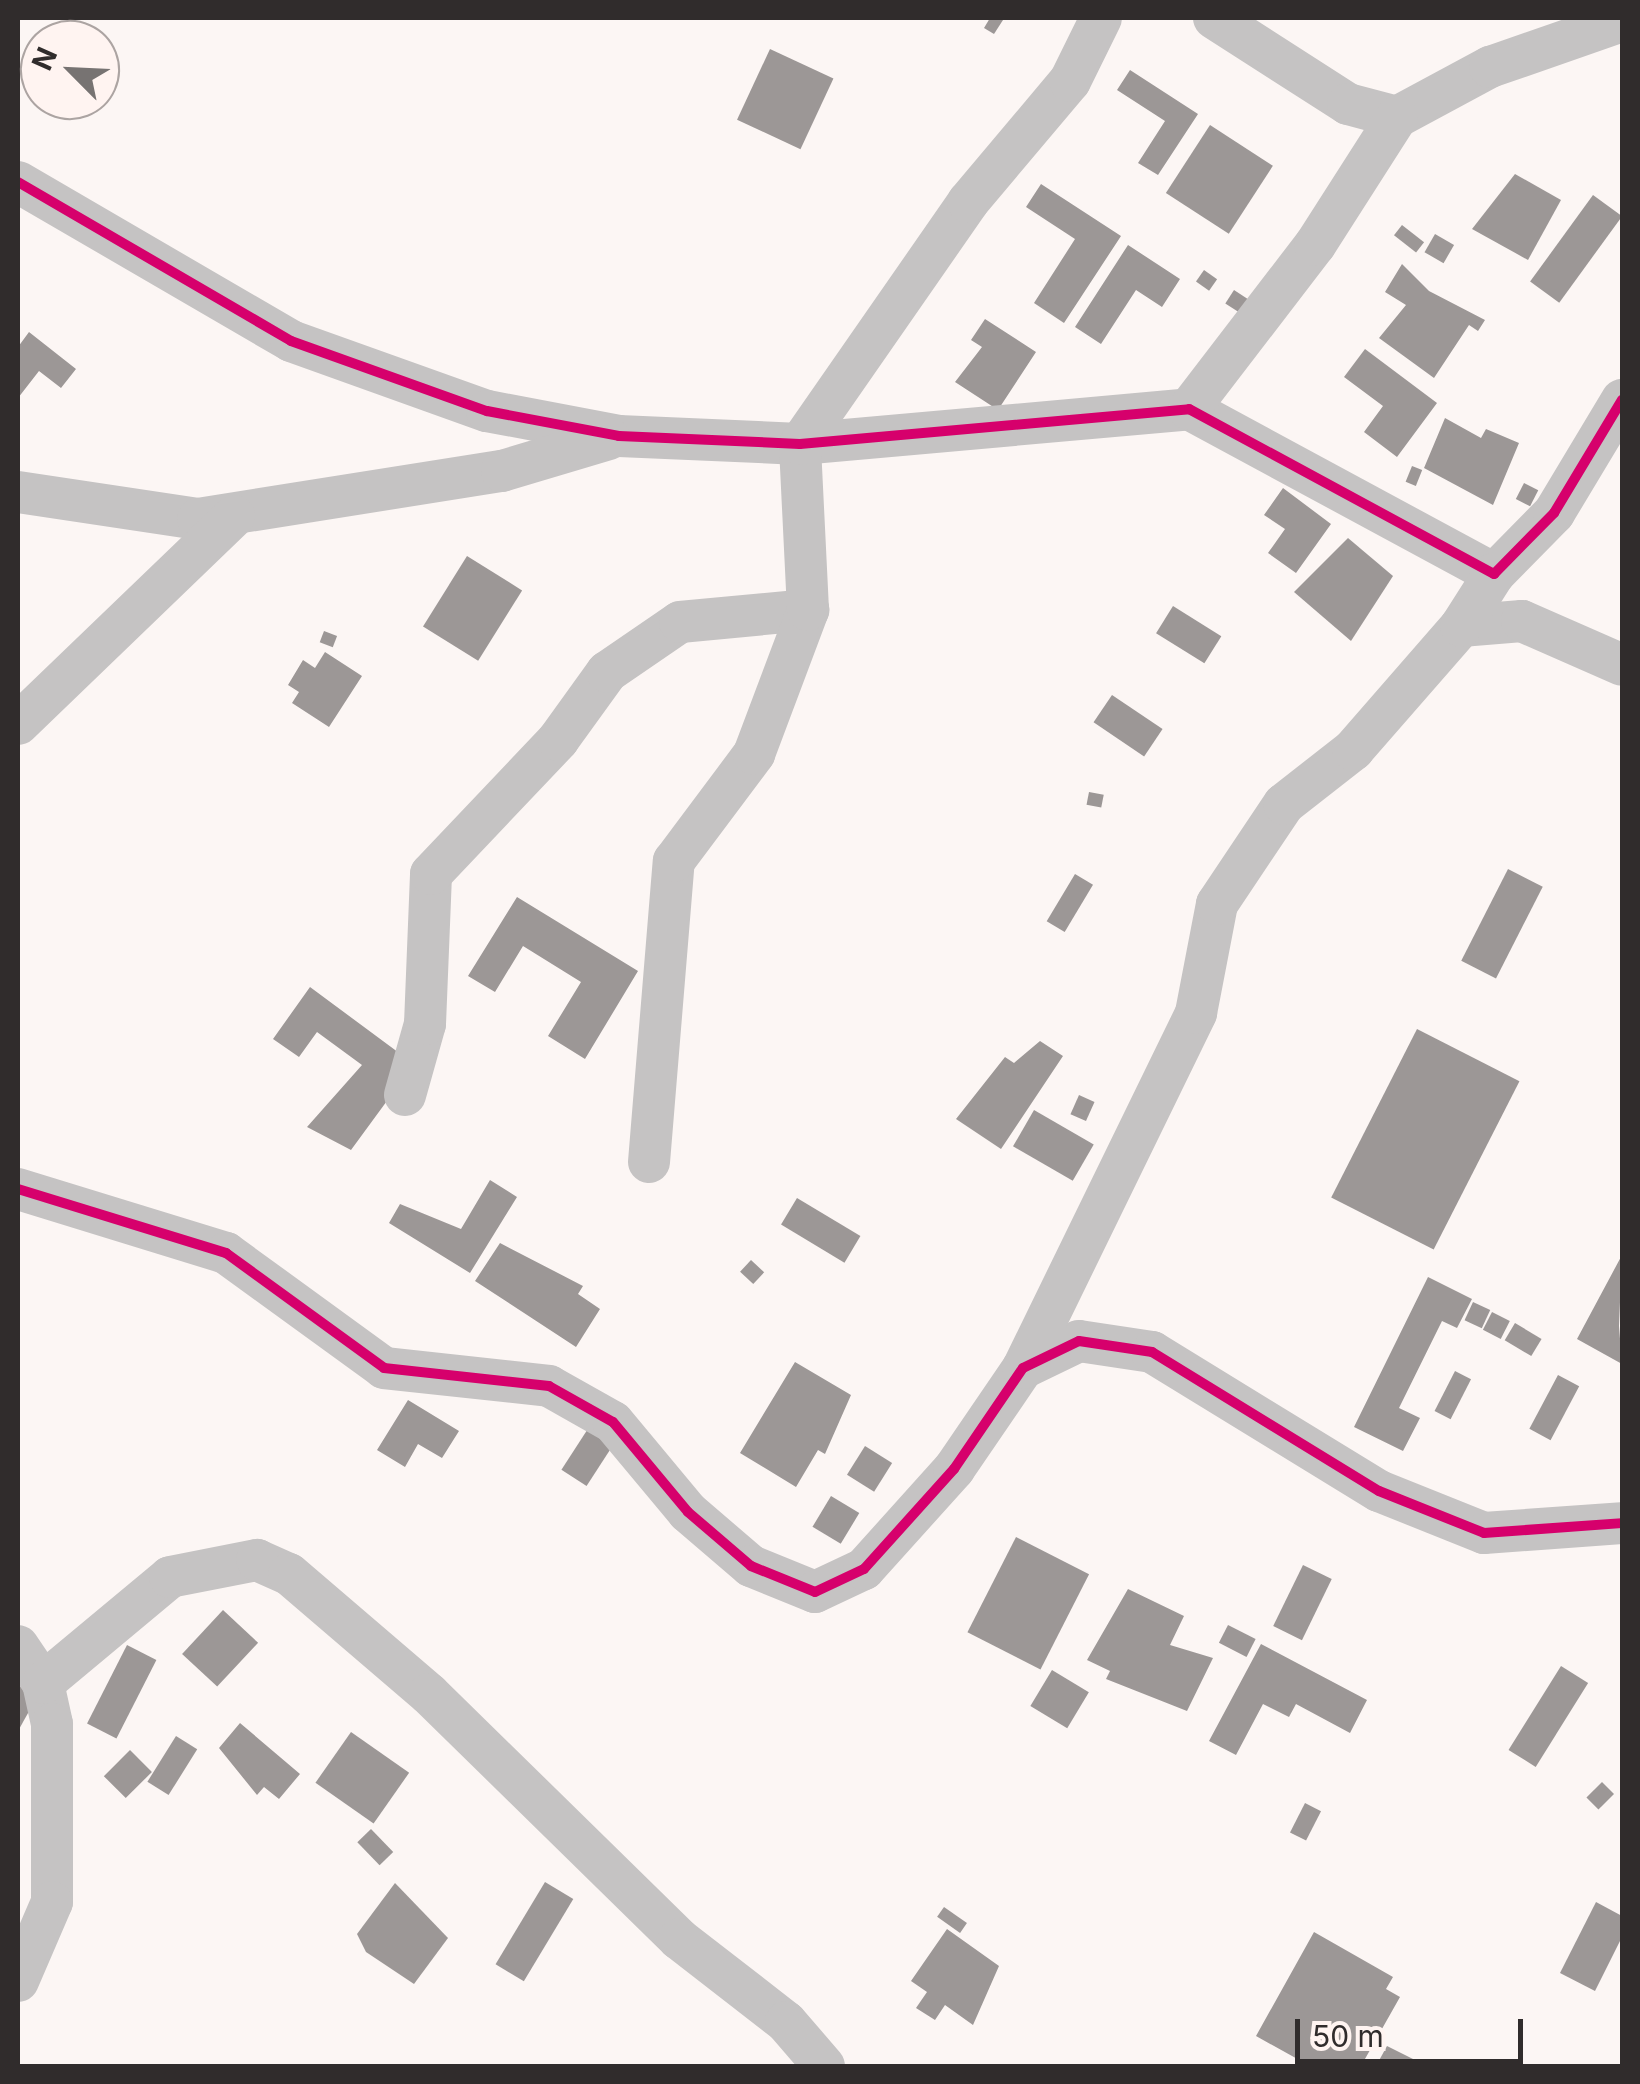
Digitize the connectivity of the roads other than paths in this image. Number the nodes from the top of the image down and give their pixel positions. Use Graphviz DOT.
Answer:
graph roads {
  1 [pos="1101,18"];
  2 [pos="1214,18"];
  3 [pos="1622,20"];
  4 [pos="1397,117"];
  5 [pos="18,182"];
  6 [pos="1620,388"];
  7 [pos="1189,409"];
  8 [pos="619,436"];
  9 [pos="800,444"];
  10 [pos="18,492"];
  11 [pos="234,516"];
  12 [pos="1494,574"];
  13 [pos="808,610"];
  14 [pos="1461,626"];
  15 [pos="1622,665"];
  16 [pos="18,724"];
  17 [pos="405,1095"];
  18 [pos="650,1162"];
  19 [pos="18,1189"];
  20 [pos="1023,1368"];
  21 [pos="1622,1524"];
  22 [pos="18,1646"];
  23 [pos="44,1683"];
  24 [pos="18,1981"];
  25 [pos="824,2066"];
  1 -- 9 [label="street"];
  2 -- 4 [label="street"];
  3 -- 4 [label="street"];
  4 -- 7 [label="street"];
  5 -- 8 [label="street"];
  6 -- 12 [label="street"];
  7 -- 9 [label="street"];
  7 -- 12 [label="street"];
  8 -- 9 [label="street"];
  8 -- 11 [label="street"];
  9 -- 13 [label="street"];
  10 -- 11 [label="street"];
  11 -- 16 [label="street"];
  12 -- 14 [label="street"];
  13 -- 17 [label="street"];
  13 -- 18 [label="street"];
  14 -- 15 [label="street"];
  14 -- 20 [label="street"];
  19 -- 20 [label="street"];
  20 -- 21 [label="street"];
  22 -- 23 [label="street"];
  23 -- 24 [label="street"];
  23 -- 25 [label="street"];
}
